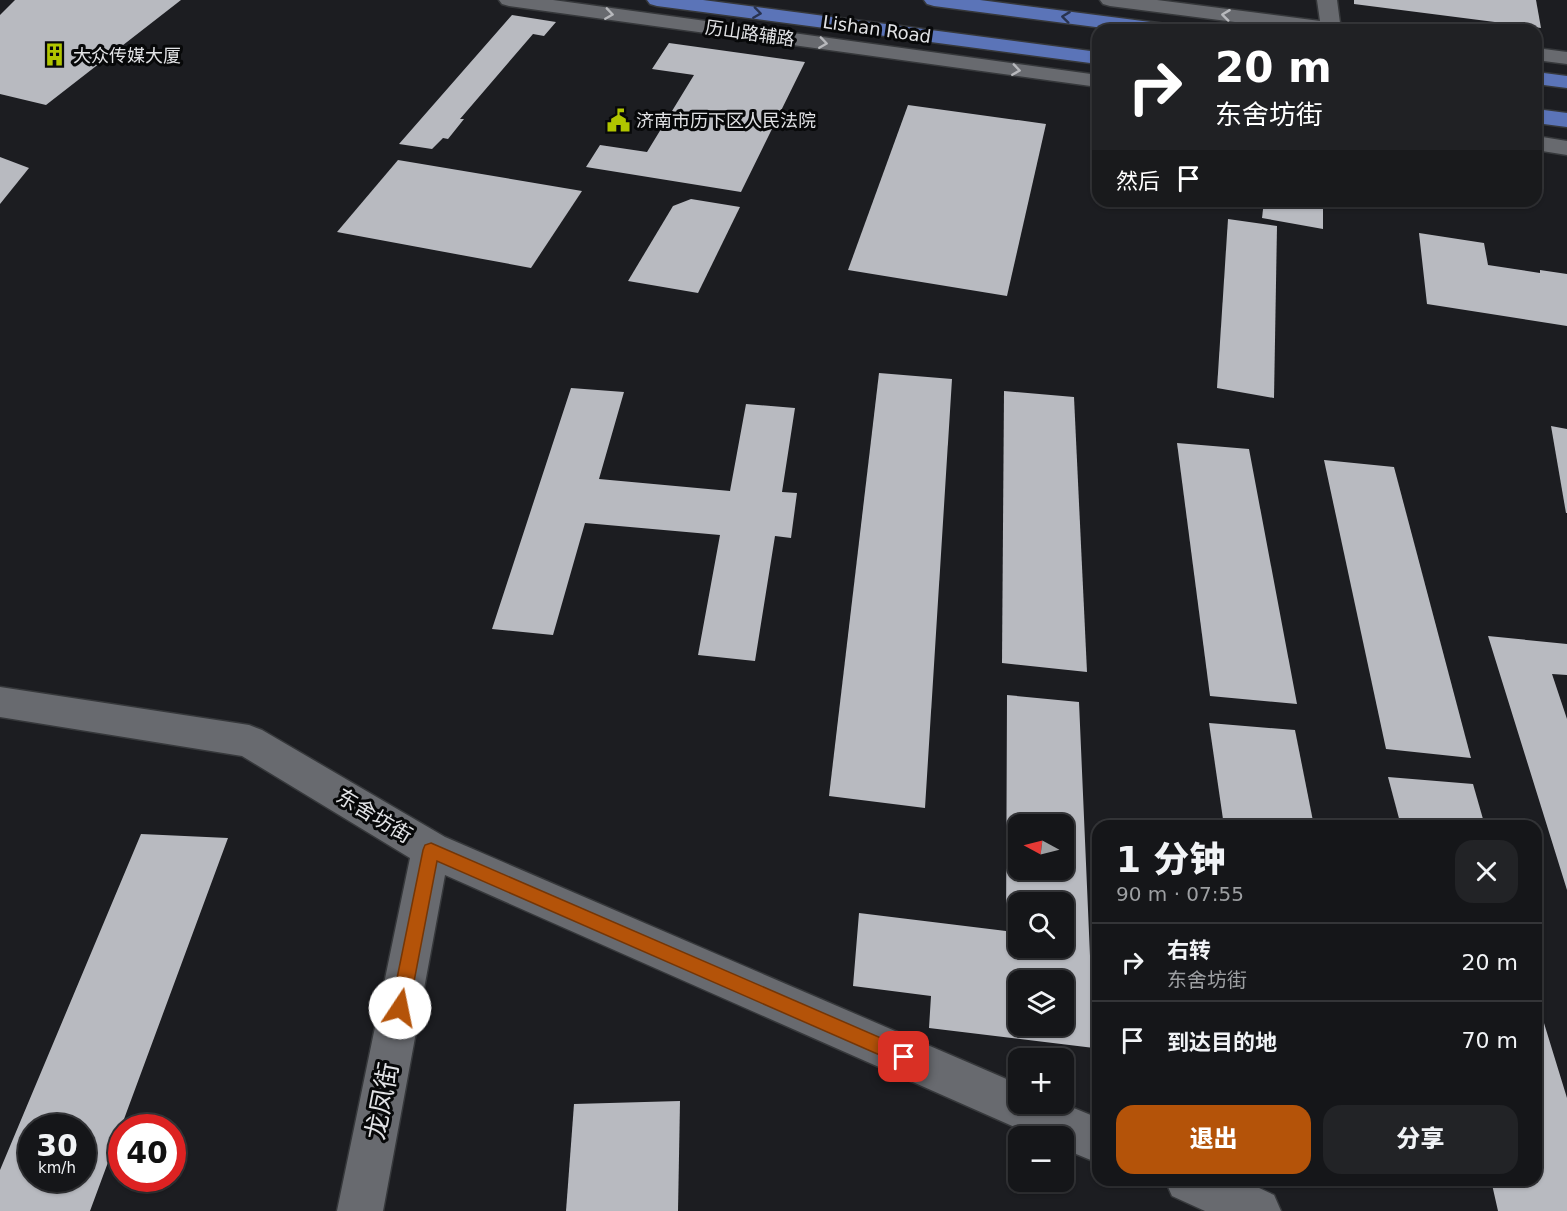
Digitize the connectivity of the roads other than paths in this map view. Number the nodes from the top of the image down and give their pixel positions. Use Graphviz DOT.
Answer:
graph roads {
  1 [pos="509,0"];
  2 [pos="657,0"];
  3 [pos="934,0"];
  4 [pos="1110,0"];
  5 [pos="1327,0"];
  6 [pos="1120,24"];
  7 [pos="1299,24"];
  8 [pos="1336,24"];
  9 [pos="1542,55"];
  10 [pos="1092,57"];
  11 [pos="1567,58"];
  12 [pos="1542,79"];
  13 [pos="1092,80"];
  14 [pos="1567,82"];
  15 [pos="1542,117"];
  16 [pos="1567,120"];
  17 [pos="1542,144"];
  18 [pos="1567,148"];
  19 [pos="0,702"];
  20 [pos="431,850"];
  21 [pos="1092,1138"];
  22 [pos="1202,1186"];
  23 [pos="360,1211"];
  24 [pos="1258,1211"];
  1 -- 13 [label="street, 历山路辅路, one-way"];
  2 -- 10 [label="main road, Lishan Road, one-way"];
  6 -- 3 [label="main road, Lishan Road, one-way"];
  7 -- 4 [label="street, one-way"];
  5 -- 8 [label="street"];
  9 -- 11 [label="street"];
  12 -- 14 [label="main road"];
  15 -- 16 [label="main road"];
  17 -- 18 [label="street"];
  19 -- 20 [label="street, 东舍坊街"];
  20 -- 21 [label="street, 东舍坊街"];
  20 -- 23 [label="street, 龙凤街"];
  22 -- 24 [label="street"];
}
